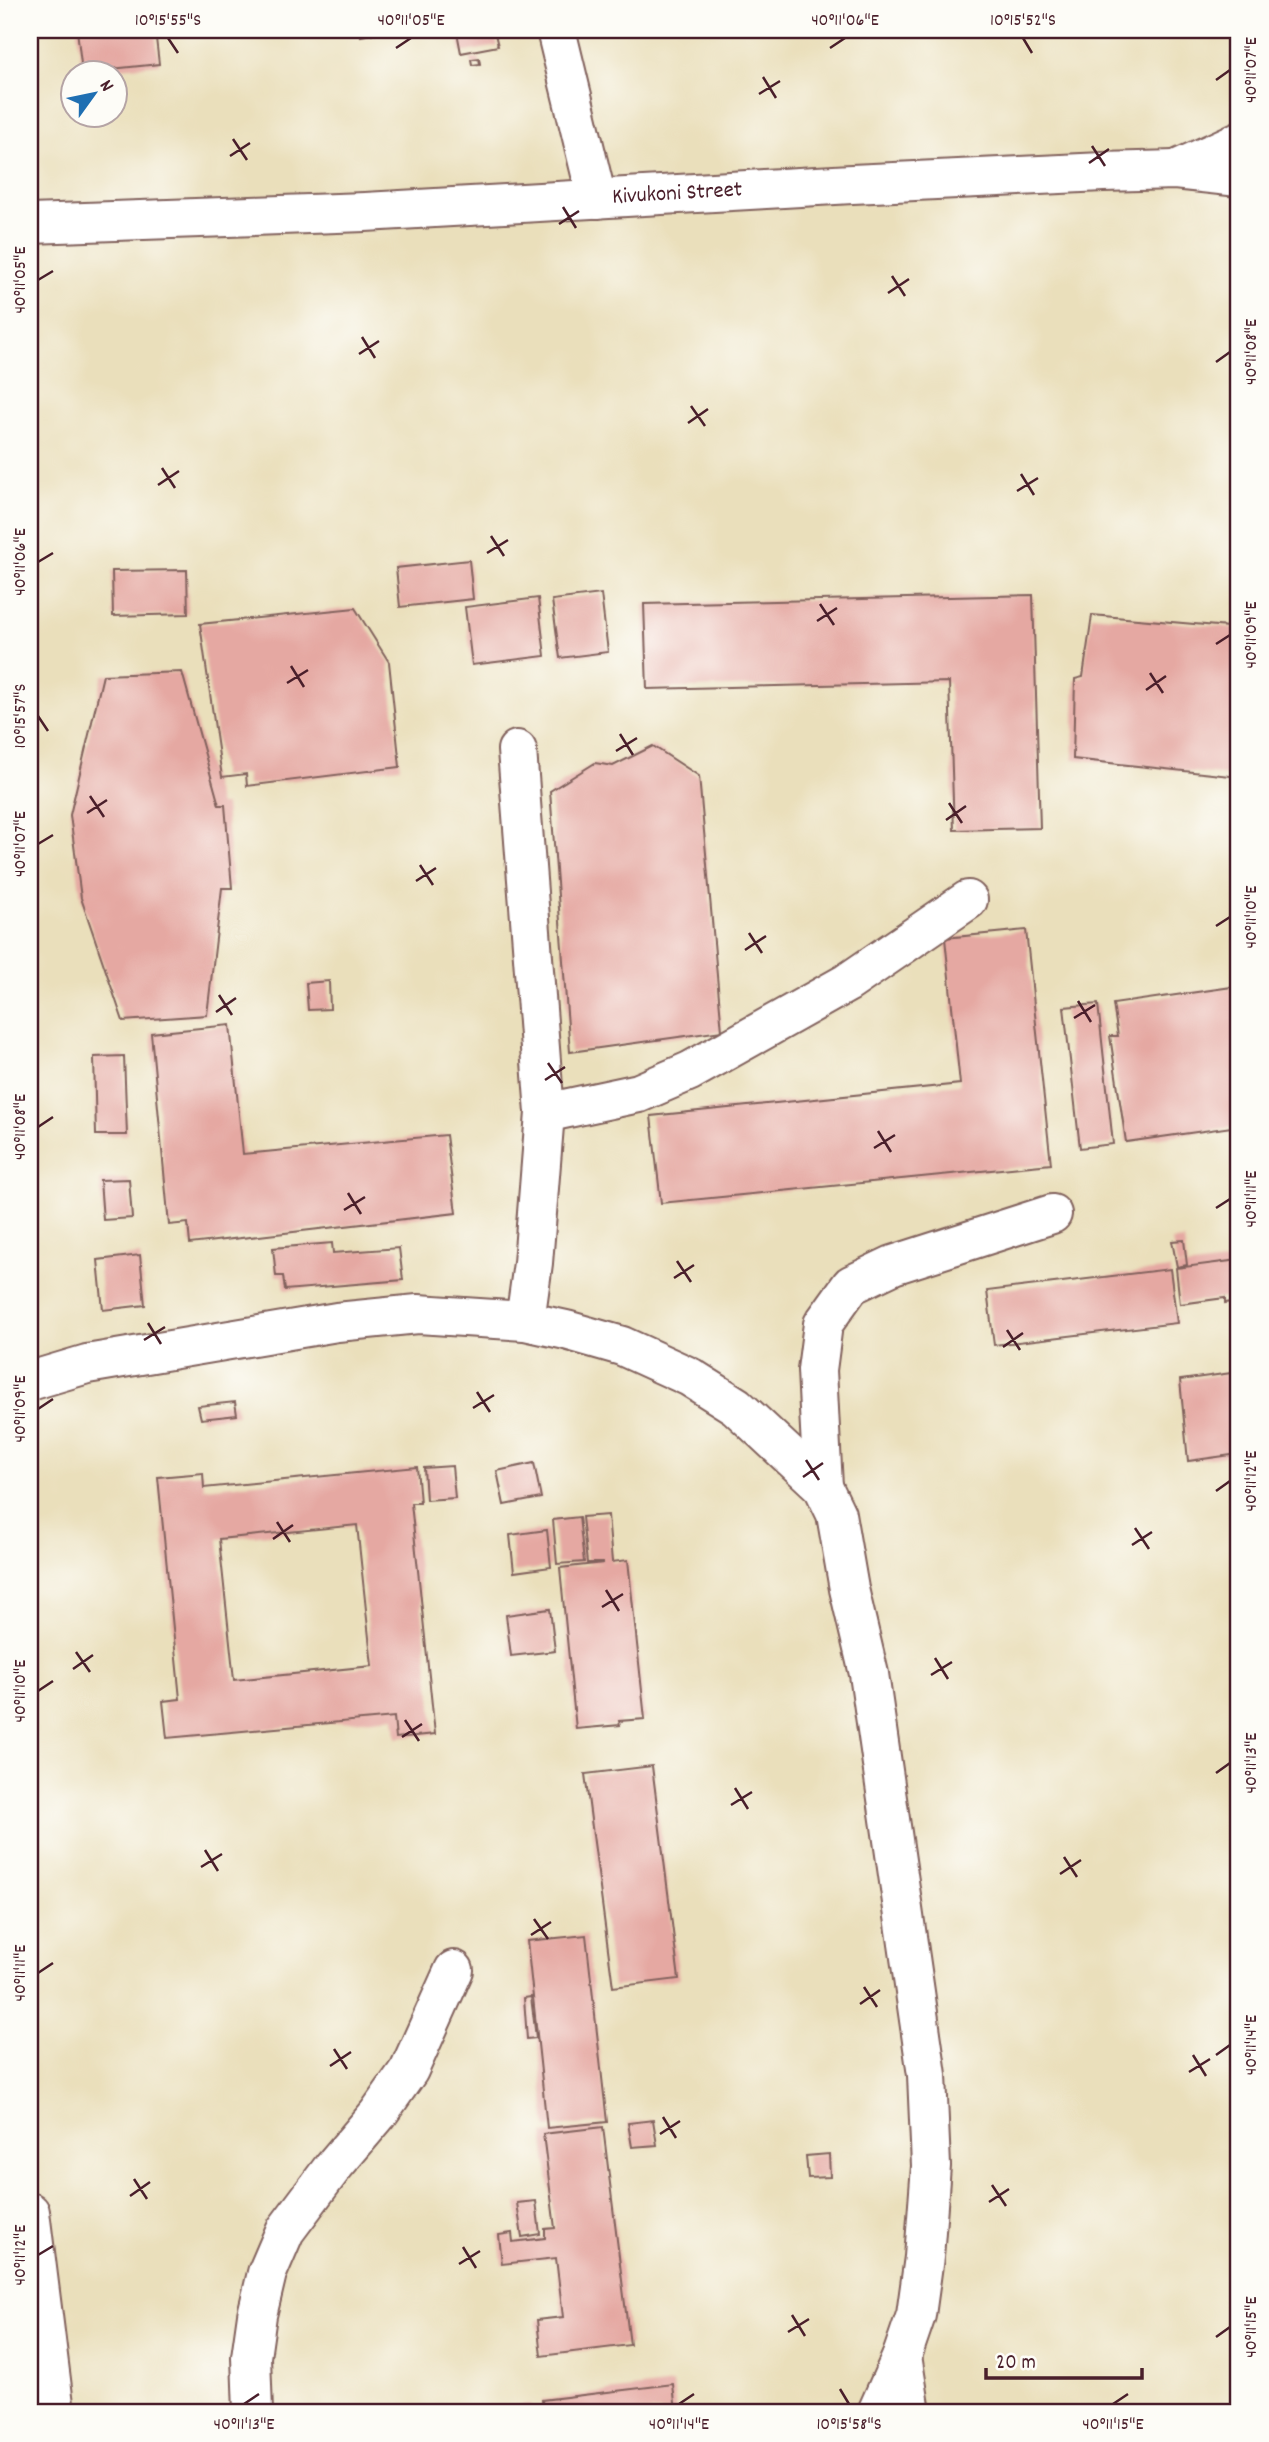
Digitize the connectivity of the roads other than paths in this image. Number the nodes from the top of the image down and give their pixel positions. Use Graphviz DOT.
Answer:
graph roads {
  1 [pos="556,30"];
  2 [pos="1239,141"];
  3 [pos="1175,170"];
  4 [pos="1239,177"];
  5 [pos="597,199"];
  6 [pos="30,224"];
  7 [pos="517,750"];
  8 [pos="968,900"];
  9 [pos="545,1113"];
  10 [pos="1052,1214"];
  11 [pos="525,1321"];
  12 [pos="30,1381"];
  13 [pos="823,1487"];
  14 [pos="454,1970"];
  15 [pos="30,2212"];
  16 [pos="902,2356"];
  17 [pos="55,2412"];
  18 [pos="253,2412"];
  19 [pos="877,2412"];
  20 [pos="911,2412"];
  1 -- 5 [label="street"];
  2 -- 3 [label="street"];
  3 -- 4 [label="street, Kivukoni Street"];
  3 -- 5 [label="street, Kivukoni Street"];
  5 -- 6 [label="street, Kivukoni Street"];
  7 -- 9 [label="street"];
  8 -- 9 [label="street"];
  9 -- 11 [label="street"];
  10 -- 13 [label="street"];
  11 -- 12 [label="street"];
  11 -- 13 [label="street"];
  13 -- 16 [label="street"];
  14 -- 18 [label="street"];
  15 -- 17 [label="street"];
  16 -- 19 [label="street"];
  16 -- 20 [label="street"];
}
